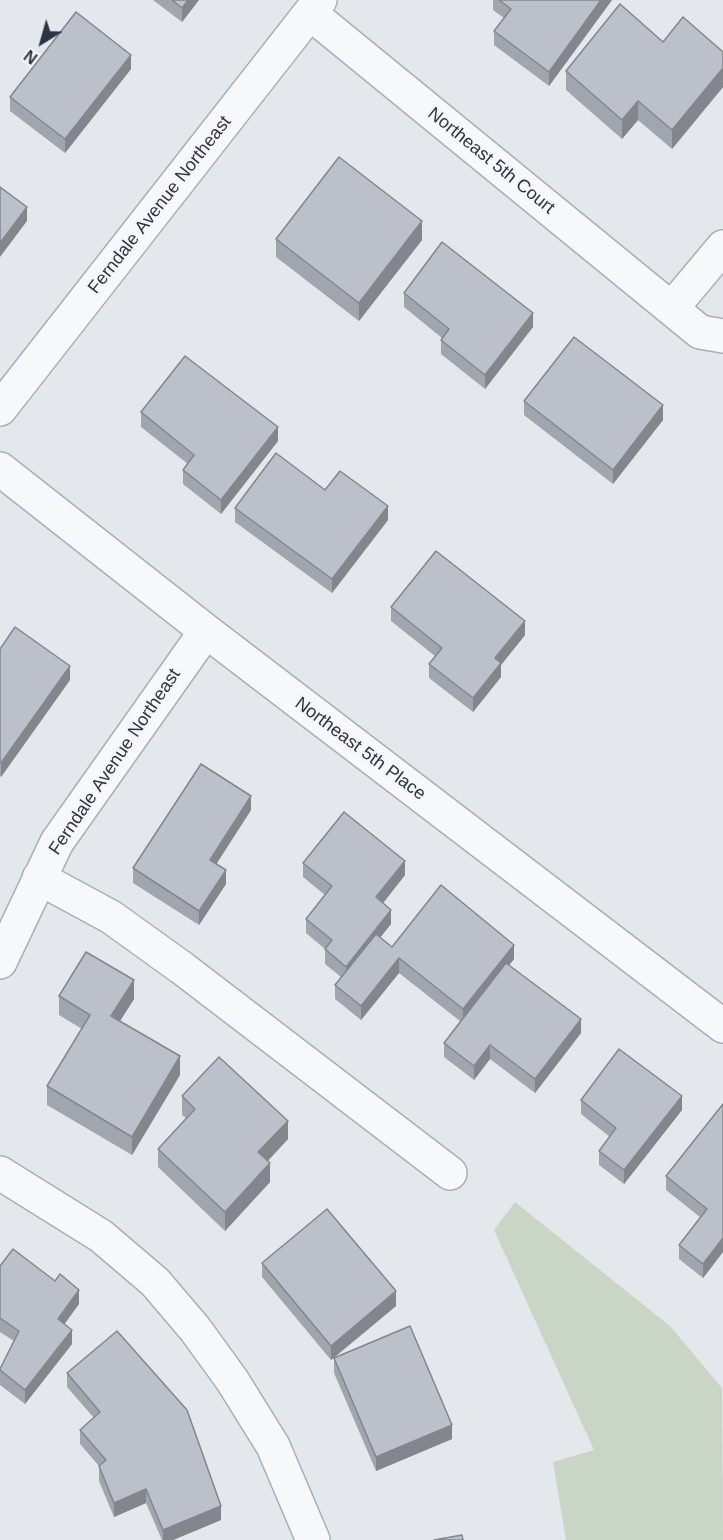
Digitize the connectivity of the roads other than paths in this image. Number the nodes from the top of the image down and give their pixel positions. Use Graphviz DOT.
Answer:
graph roads {
  1 [pos="315,7"];
  2 [pos="723,247"];
  3 [pos="672,308"];
  4 [pos="723,336"];
  5 [pos="0,409"];
  6 [pos="0,469"];
  7 [pos="206,631"];
  8 [pos="39,878"];
  9 [pos="0,962"];
  10 [pos="723,1026"];
  11 [pos="0,1173"];
  12 [pos="450,1173"];
  13 [pos="313,1540"];
  1 -- 3 [label="street, Northeast 5th Court"];
  1 -- 5 [label="street, Ferndale Avenue Northeast"];
  2 -- 3 [label="street"];
  3 -- 4 [label="street, Northeast 5th Court"];
  6 -- 7 [label="street, Northeast 5th Place"];
  7 -- 8 [label="street, Ferndale Avenue Northeast"];
  7 -- 10 [label="street, Northeast 5th Place"];
  8 -- 9 [label="street, Ferndale Avenue Northeast"];
  8 -- 12 [label="street"];
  11 -- 13 [label="street"];
}
